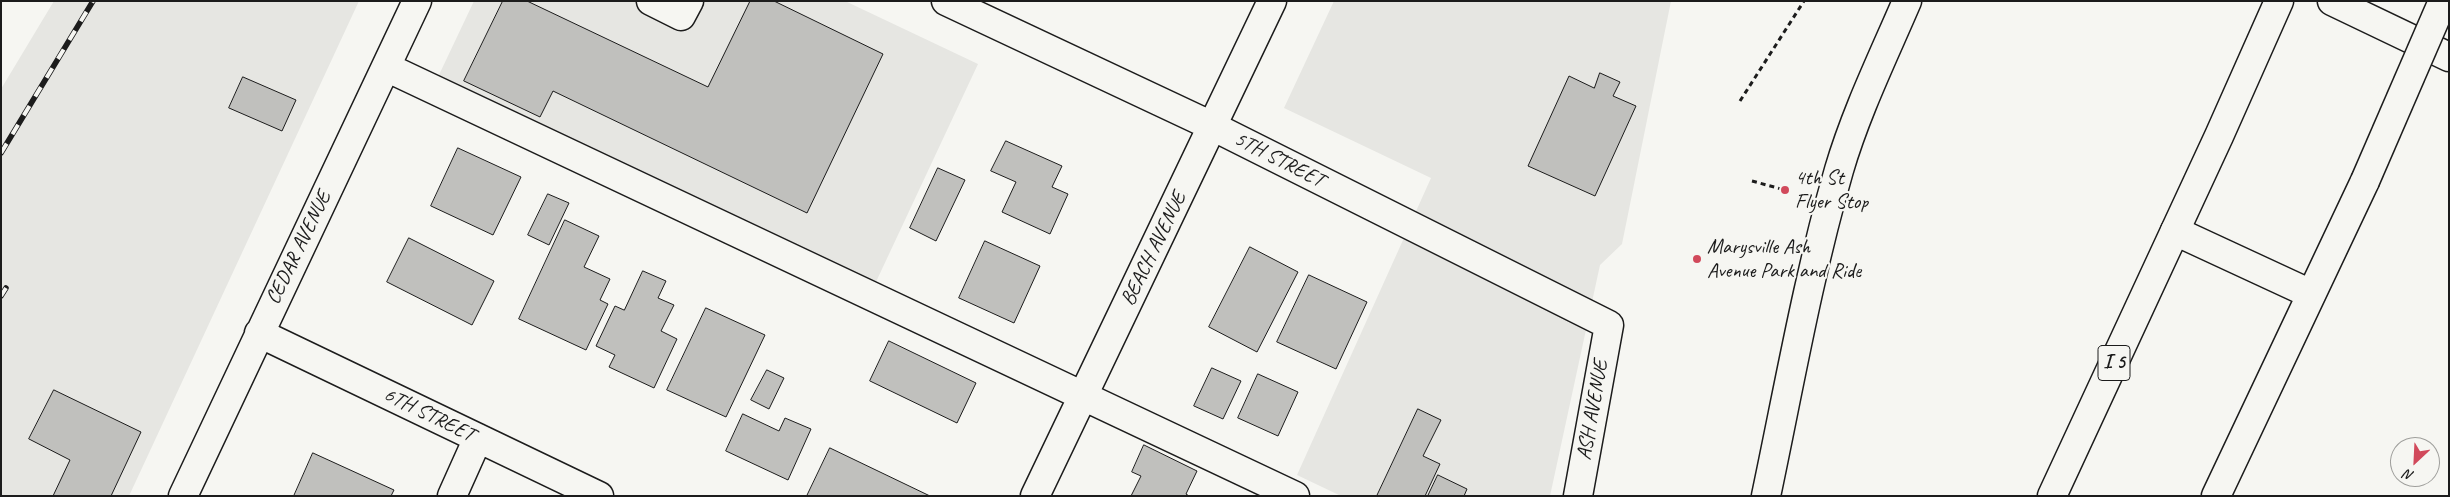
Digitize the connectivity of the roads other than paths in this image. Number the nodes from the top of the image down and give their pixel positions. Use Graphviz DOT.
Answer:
graph roads {
  1 [pos="417,1"];
  2 [pos="651,1"];
  3 [pos="688,1"];
  4 [pos="946,1"];
  5 [pos="1272,1"];
  6 [pos="1907,1"];
  7 [pos="2279,1"];
  8 [pos="2332,1"];
  9 [pos="2443,1"];
  10 [pos="2449,57"];
  11 [pos="386,67"];
  12 [pos="1212,126"];
  13 [pos="2175,230"];
  14 [pos="2311,294"];
  15 [pos="1609,325"];
  16 [pos="259,333"];
  17 [pos="1084,394"];
  18 [pos="478,438"];
  19 [pos="183,496"];
  20 [pos="452,496"];
  21 [pos="599,496"];
  22 [pos="1035,496"];
  23 [pos="1295,496"];
  24 [pos="1578,496"];
  25 [pos="1766,496"];
  26 [pos="2052,496"];
  27 [pos="2216,496"];
  1 -- 11 [label="main road, CEDAR AVENUE"];
  2 -- 3 [label="main road"];
  4 -- 12 [label="main road, 5TH STREET"];
  5 -- 12 [label="main road, BEACH AVENUE"];
  6 -- 25 [label="main road"];
  7 -- 13 [label="main road, I 5"];
  8 -- 10 [label="main road"];
  9 -- 14 [label="main road, bridge"];
  11 -- 16 [label="main road, CEDAR AVENUE"];
  11 -- 17 [label="main road"];
  12 -- 15 [label="main road, 5TH STREET"];
  12 -- 17 [label="main road, BEACH AVENUE"];
  13 -- 14 [label="main road"];
  13 -- 26 [label="main road, I 5"];
  14 -- 27 [label="main road"];
  15 -- 24 [label="main road, ASH AVENUE"];
  16 -- 18 [label="main road, 6TH STREET"];
  16 -- 19 [label="main road, CEDAR AVENUE"];
  17 -- 22 [label="main road, BEACH AVENUE"];
  17 -- 23 [label="main road"];
  18 -- 20 [label="main road"];
  18 -- 21 [label="main road, 6TH STREET"];
}
